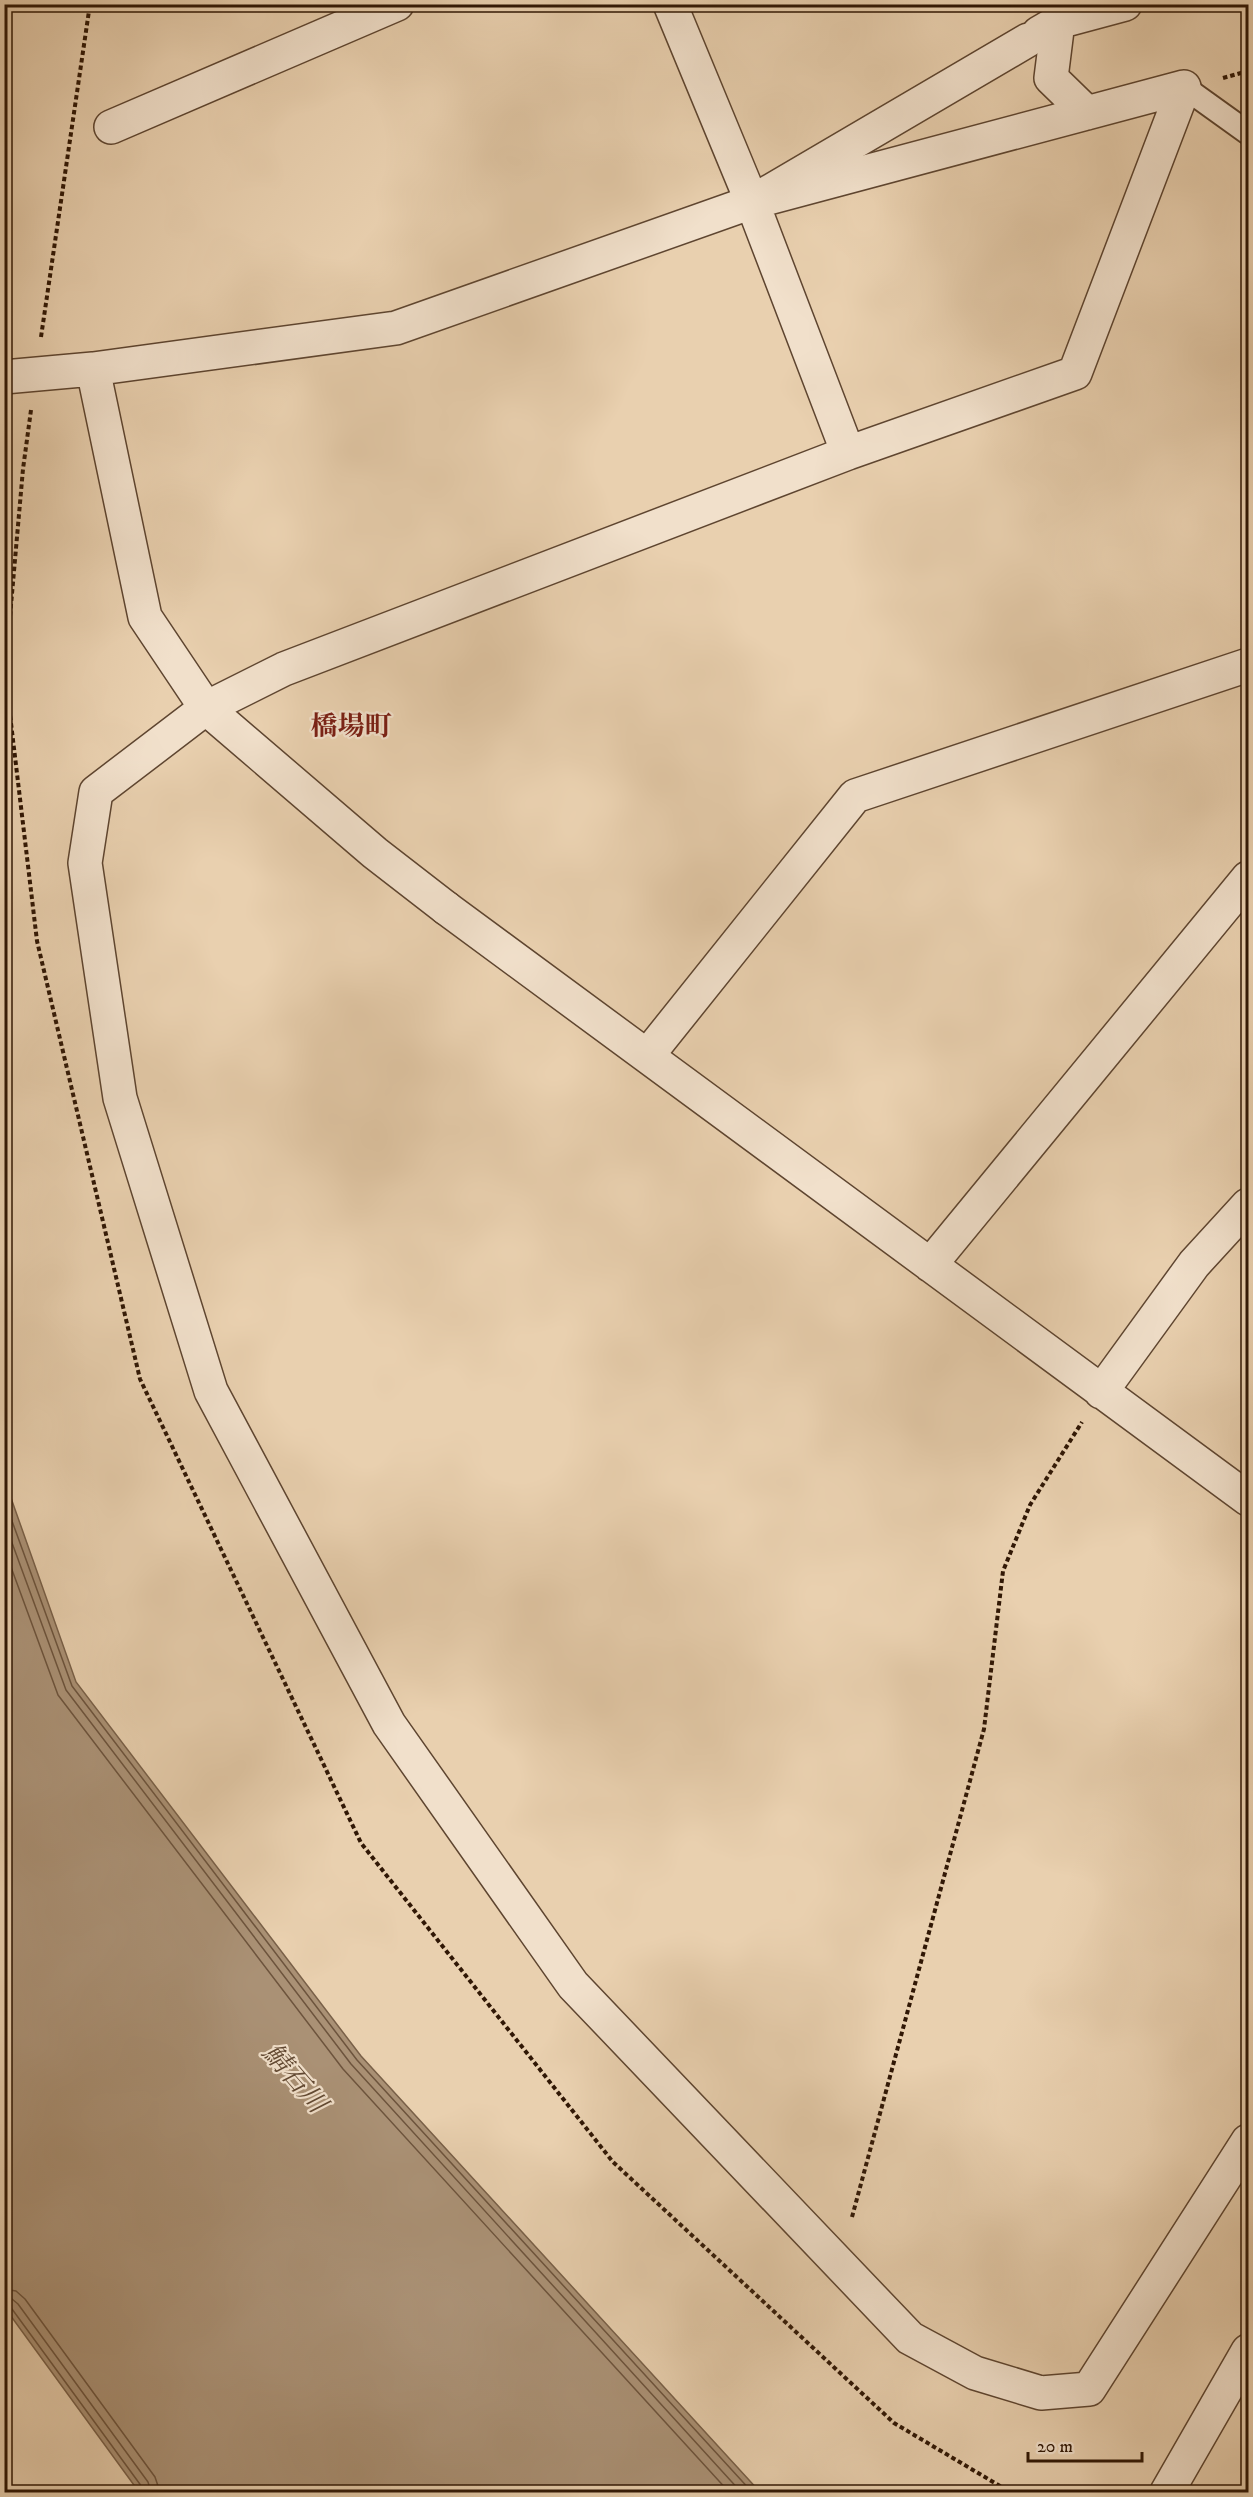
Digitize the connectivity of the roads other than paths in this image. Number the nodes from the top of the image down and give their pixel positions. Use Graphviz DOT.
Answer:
graph roads {
  1 [pos="397,4"];
  2 [pos="670,4"];
  3 [pos="1125,4"];
  4 [pos="1058,22"];
  5 [pos="1184,87"];
  6 [pos="1087,113"];
  7 [pos="111,127"];
  8 [pos="1248,133"];
  9 [pos="752,202"];
  10 [pos="93,369"];
  11 [pos="18,375"];
  12 [pos="848,453"];
  13 [pos="1248,665"];
  14 [pos="206,708"];
  15 [pos="1248,878"];
  16 [pos="647,1056"];
  17 [pos="1248,1205"];
  18 [pos="930,1265"];
  19 [pos="1101,1392"];
  20 [pos="1248,1499"];
  21 [pos="1248,2141"];
  22 [pos="1248,2351"];
  23 [pos="1167,2493"];
  1 -- 7 [label="street"];
  2 -- 9 [label="street"];
  3 -- 4 [label="street"];
  4 -- 6 [label="street"];
  4 -- 9 [label="street"];
  5 -- 6 [label="street"];
  5 -- 8 [label="lane"];
  5 -- 12 [label="street"];
  6 -- 9 [label="street"];
  9 -- 10 [label="street"];
  9 -- 12 [label="street"];
  10 -- 11 [label="street"];
  10 -- 14 [label="street"];
  12 -- 14 [label="street"];
  13 -- 16 [label="street"];
  14 -- 16 [label="street"];
  14 -- 21 [label="street"];
  15 -- 18 [label="street"];
  16 -- 18 [label="street"];
  17 -- 19 [label="street"];
  18 -- 19 [label="street"];
  19 -- 20 [label="street"];
  22 -- 23 [label="street"];
}
